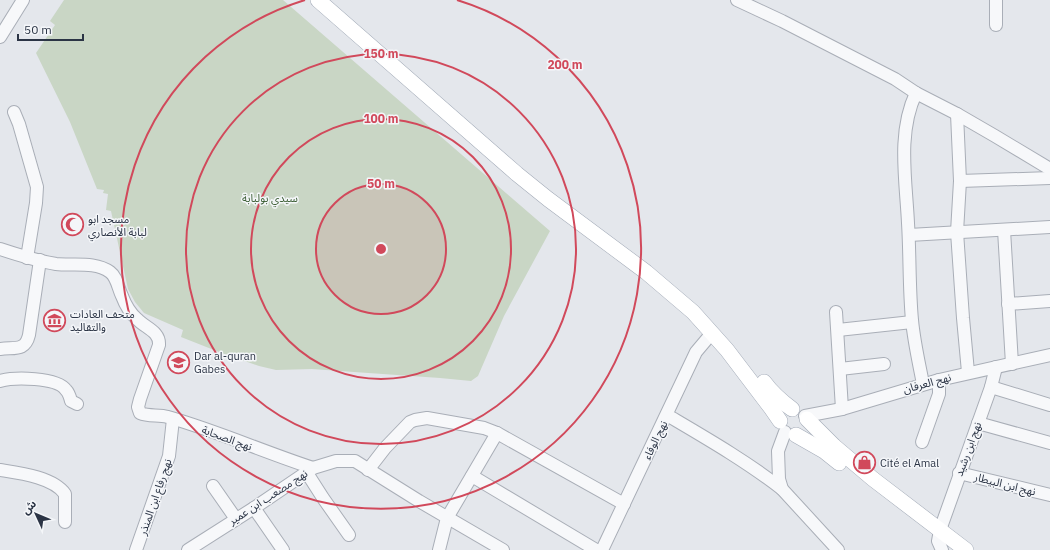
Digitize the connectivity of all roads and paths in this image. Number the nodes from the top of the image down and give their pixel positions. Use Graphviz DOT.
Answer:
graph roads {
  1 [pos="318,0"];
  2 [pos="334,0"];
  3 [pos="736,0"];
  4 [pos="996,0"];
  5 [pos="19,3"];
  6 [pos="996,25"];
  7 [pos="0,37"];
  8 [pos="916,93"];
  9 [pos="14,112"];
  10 [pos="957,114"];
  11 [pos="1050,170"];
  12 [pos="1050,178"];
  13 [pos="960,181"];
  14 [pos="1050,227"];
  15 [pos="1004,230"];
  16 [pos="958,232"];
  17 [pos="909,235"];
  18 [pos="0,249"];
  19 [pos="27,258"];
  20 [pos="40,260"];
  21 [pos="1050,301"];
  22 [pos="1008,304"];
  23 [pos="836,312"];
  24 [pos="912,322"];
  25 [pos="838,330"];
  26 [pos="712,333"];
  27 [pos="0,349"];
  28 [pos="1050,355"];
  29 [pos="884,364"];
  30 [pos="1012,364"];
  31 [pos="996,368"];
  32 [pos="840,369"];
  33 [pos="968,372"];
  34 [pos="939,380"];
  35 [pos="0,381"];
  36 [pos="923,384"];
  37 [pos="992,387"];
  38 [pos="78,404"];
  39 [pos="1050,405"];
  40 [pos="842,409"];
  41 [pos="667,415"];
  42 [pos="801,415"];
  43 [pos="173,419"];
  44 [pos="978,423"];
  45 [pos="787,430"];
  46 [pos="497,433"];
  47 [pos="922,442"];
  48 [pos="1050,443"];
  49 [pos="0,470"];
  50 [pos="310,470"];
  51 [pos="368,470"];
  52 [pos="959,474"];
  53 [pos="472,476"];
  54 [pos="213,486"];
  55 [pos="782,489"];
  56 [pos="1050,495"];
  57 [pos="624,504"];
  58 [pos="254,508"];
  59 [pos="448,518"];
  60 [pos="236,519"];
  61 [pos="64,522"];
  62 [pos="349,534"];
  63 [pos="940,540"];
  64 [pos="136,550"];
  65 [pos="188,550"];
  66 [pos="283,550"];
  67 [pos="439,550"];
  68 [pos="503,550"];
  69 [pos="596,550"];
  70 [pos="602,550"];
  71 [pos="838,550"];
  72 [pos="951,550"];
  73 [pos="966,550"];
  1 -- 26 [label="main road"];
  2 -- 42 [label="main road"];
  3 -- 8 [label="street"];
  4 -- 6 [label="street"];
  5 -- 7 [label="street"];
  8 -- 10 [label="street"];
  8 -- 17 [label="street"];
  9 -- 19 [label="street"];
  10 -- 11 [label="street"];
  10 -- 13 [label="street"];
  12 -- 13 [label="street"];
  13 -- 16 [label="street"];
  14 -- 15 [label="street"];
  15 -- 16 [label="street"];
  15 -- 22 [label="street"];
  16 -- 17 [label="street"];
  16 -- 33 [label="street"];
  17 -- 24 [label="street"];
  18 -- 19 [label="street"];
  19 -- 20 [label="street"];
  20 -- 27 [label="street"];
  20 -- 43 [label="street, نهج الصحابة"];
  21 -- 22 [label="street"];
  22 -- 30 [label="street"];
  23 -- 25 [label="street"];
  24 -- 25 [label="street"];
  24 -- 36 [label="street"];
  25 -- 32 [label="street"];
  26 -- 41 [label="street, نهج الوفاء"];
  26 -- 45 [label="main road"];
  28 -- 30 [label="street, نهج العرفان"];
  29 -- 32 [label="street"];
  30 -- 31 [label="street, نهج العرفان"];
  31 -- 33 [label="street, نهج العرفان"];
  31 -- 37 [label="street, نهج ابن رشيد"];
  32 -- 40 [label="street"];
  33 -- 34 [label="street, نهج العرفان"];
  34 -- 36 [label="street, نهج العرفان"];
  34 -- 47 [label="street"];
  35 -- 38 [label="street"];
  36 -- 40 [label="street, نهج العرفان"];
  37 -- 39 [label="street"];
  37 -- 44 [label="street, نهج ابن رشيد"];
  40 -- 42 [label="street, نهج العرفان"];
  41 -- 55 [label="street"];
  41 -- 57 [label="street, نهج الوفاء"];
  42 -- 45 [label="main road"];
  42 -- 45 [label="main road"];
  42 -- 63 [label="main road"];
  43 -- 50 [label="street, نهج الصحابة"];
  43 -- 64 [label="street, نهج رفاع ابن المنذر"];
  44 -- 48 [label="street"];
  44 -- 52 [label="street, نهج ابن رشيد"];
  45 -- 55 [label="street"];
  45 -- 63 [label="main road"];
  46 -- 51 [label="street"];
  46 -- 53 [label="street"];
  46 -- 57 [label="street"];
  49 -- 61 [label="street"];
  50 -- 51 [label="street, نهج مصعب ابن عمير"];
  50 -- 58 [label="street, نهج مصعب ابن عمير"];
  50 -- 62 [label="street"];
  51 -- 59 [label="street"];
  52 -- 56 [label="street, نهج ابن البيطار"];
  52 -- 63 [label="street, نهج ابن رشيد"];
  53 -- 59 [label="street"];
  53 -- 69 [label="street"];
  54 -- 60 [label="street"];
  55 -- 71 [label="street"];
  57 -- 70 [label="street, نهج الوفاء"];
  58 -- 60 [label="street, نهج مصعب ابن عمير"];
  58 -- 66 [label="street"];
  59 -- 67 [label="street"];
  59 -- 68 [label="street"];
  60 -- 65 [label="street, نهج مصعب ابن عمير"];
  63 -- 72 [label="main road"];
  63 -- 73 [label="main road"];
}
